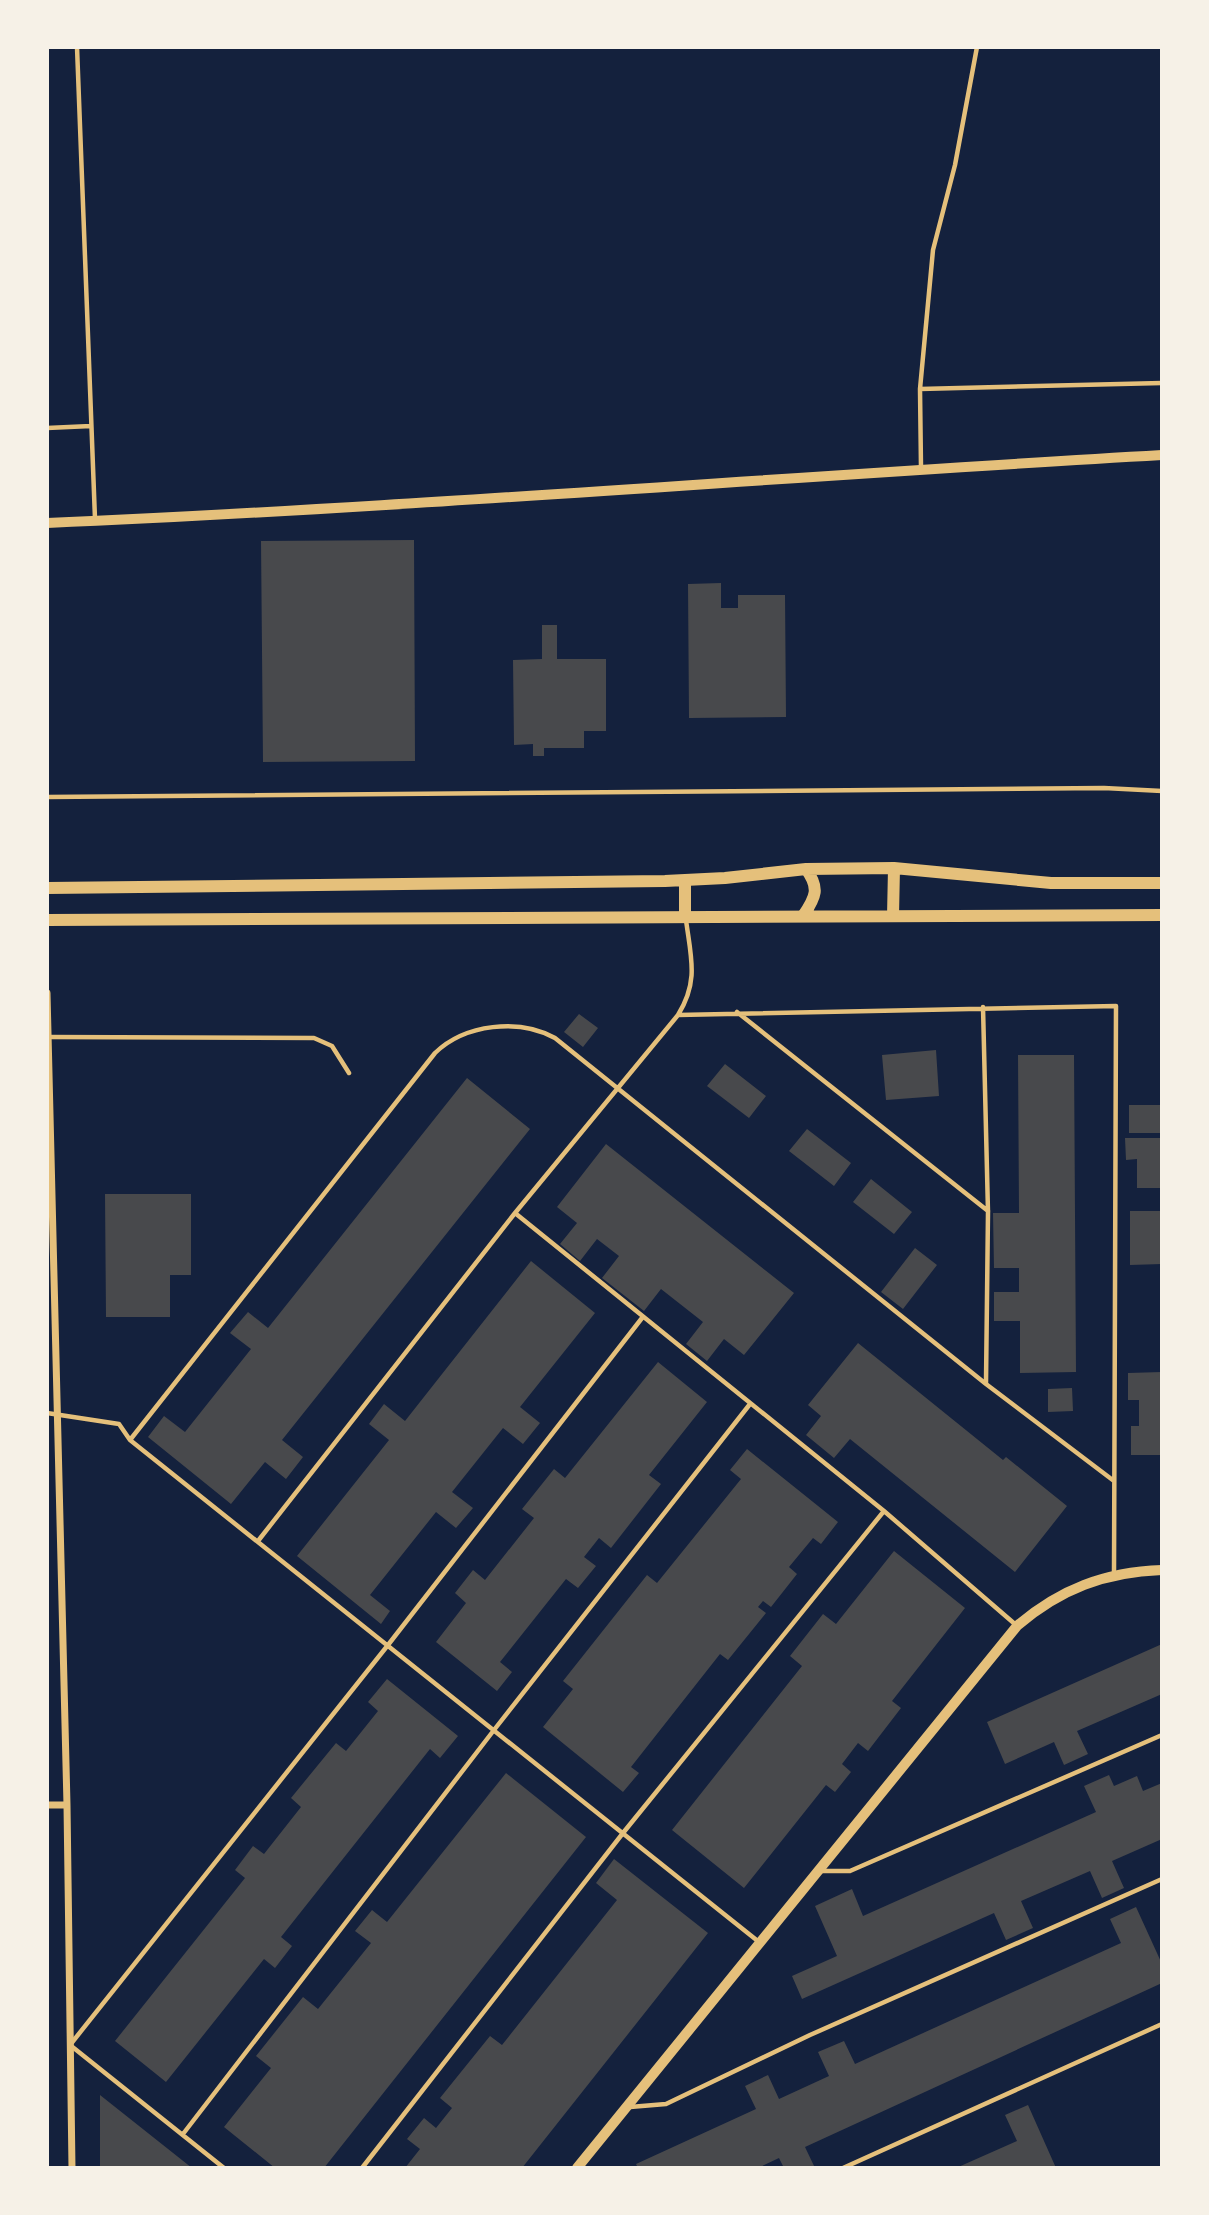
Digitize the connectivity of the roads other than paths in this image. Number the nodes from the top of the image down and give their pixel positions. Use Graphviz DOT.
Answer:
graph roads {
  1 [pos="77,47"];
  2 [pos="977,47"];
  3 [pos="1162,383"];
  4 [pos="920,389"];
  5 [pos="91,426"];
  6 [pos="47,428"];
  7 [pos="1162,455"];
  8 [pos="921,468"];
  9 [pos="95,521"];
  10 [pos="47,523"];
  11 [pos="1162,791"];
  12 [pos="47,797"];
  13 [pos="894,868"];
  14 [pos="806,869"];
  15 [pos="685,880"];
  16 [pos="1162,883"];
  17 [pos="47,888"];
  18 [pos="1162,915"];
  19 [pos="685,916"];
  20 [pos="803,916"];
  21 [pos="893,916"];
  22 [pos="47,920"];
  23 [pos="47,993"];
  24 [pos="983,1007"];
  25 [pos="737,1011"];
  26 [pos="678,1015"];
  27 [pos="48,1038"];
  28 [pos="349,1073"];
  29 [pos="618,1089"];
  30 [pos="988,1212"];
  31 [pos="515,1213"];
  32 [pos="642,1318"];
  33 [pos="986,1384"];
  34 [pos="750,1404"];
  35 [pos="47,1413"];
  36 [pos="57,1413"];
  37 [pos="130,1440"];
  38 [pos="1114,1481"];
  39 [pos="884,1511"];
  40 [pos="258,1541"];
  41 [pos="1162,1570"];
  42 [pos="1114,1574"];
  43 [pos="1017,1626"];
  44 [pos="388,1645"];
  45 [pos="494,1730"];
  46 [pos="1162,1735"];
  47 [pos="47,1805"];
  48 [pos="67,1805"];
  49 [pos="623,1833"];
  50 [pos="817,1871"];
  51 [pos="1162,1879"];
  52 [pos="760,1942"];
  53 [pos="1162,2024"];
  54 [pos="70,2045"];
  55 [pos="626,2107"];
  56 [pos="183,2134"];
  57 [pos="72,2168"];
  58 [pos="224,2168"];
  59 [pos="362,2168"];
  60 [pos="577,2168"];
  61 [pos="844,2168"];
  1 -- 5 [label="lane"];
  2 -- 4 [label="lane"];
  3 -- 4 [label="lane"];
  4 -- 8 [label="lane"];
  5 -- 6 [label="lane"];
  5 -- 9 [label="lane"];
  7 -- 8 [label="street"];
  8 -- 9 [label="street"];
  9 -- 10 [label="street"];
  11 -- 12 [label="lane"];
  13 -- 14 [label="main road"];
  13 -- 16 [label="main road"];
  13 -- 21 [label="main road"];
  14 -- 15 [label="main road"];
  14 -- 20 [label="main road"];
  15 -- 17 [label="main road"];
  15 -- 19 [label="main road"];
  18 -- 21 [label="main road"];
  19 -- 20 [label="main road"];
  19 -- 22 [label="main road"];
  19 -- 26 [label="lane"];
  20 -- 21 [label="main road"];
  23 -- 27 [label="street"];
  24 -- 25 [label="lane"];
  24 -- 30 [label="lane"];
  24 -- 38 [label="lane"];
  25 -- 26 [label="lane"];
  25 -- 30 [label="lane"];
  26 -- 29 [label="lane"];
  27 -- 28 [label="lane"];
  27 -- 36 [label="street"];
  29 -- 31 [label="lane"];
  29 -- 33 [label="lane"];
  29 -- 37 [label="lane"];
  30 -- 33 [label="lane"];
  31 -- 32 [label="lane"];
  31 -- 40 [label="lane"];
  32 -- 34 [label="lane"];
  32 -- 44 [label="lane"];
  33 -- 38 [label="lane"];
  34 -- 39 [label="lane"];
  34 -- 45 [label="lane"];
  35 -- 36 [label="lane"];
  36 -- 37 [label="lane"];
  36 -- 48 [label="street"];
  37 -- 40 [label="lane"];
  38 -- 42 [label="lane"];
  39 -- 43 [label="lane"];
  39 -- 49 [label="lane"];
  40 -- 44 [label="lane"];
  41 -- 42 [label="street"];
  42 -- 43 [label="street"];
  43 -- 50 [label="street"];
  44 -- 45 [label="lane"];
  44 -- 54 [label="lane"];
  45 -- 49 [label="lane"];
  45 -- 56 [label="lane"];
  46 -- 50 [label="lane"];
  47 -- 48 [label="street"];
  48 -- 54 [label="street"];
  49 -- 52 [label="lane"];
  49 -- 59 [label="lane"];
  50 -- 52 [label="street"];
  51 -- 55 [label="lane"];
  52 -- 55 [label="street"];
  53 -- 61 [label="lane"];
  54 -- 56 [label="lane"];
  54 -- 57 [label="street"];
  55 -- 60 [label="street"];
  56 -- 58 [label="lane"];
}
